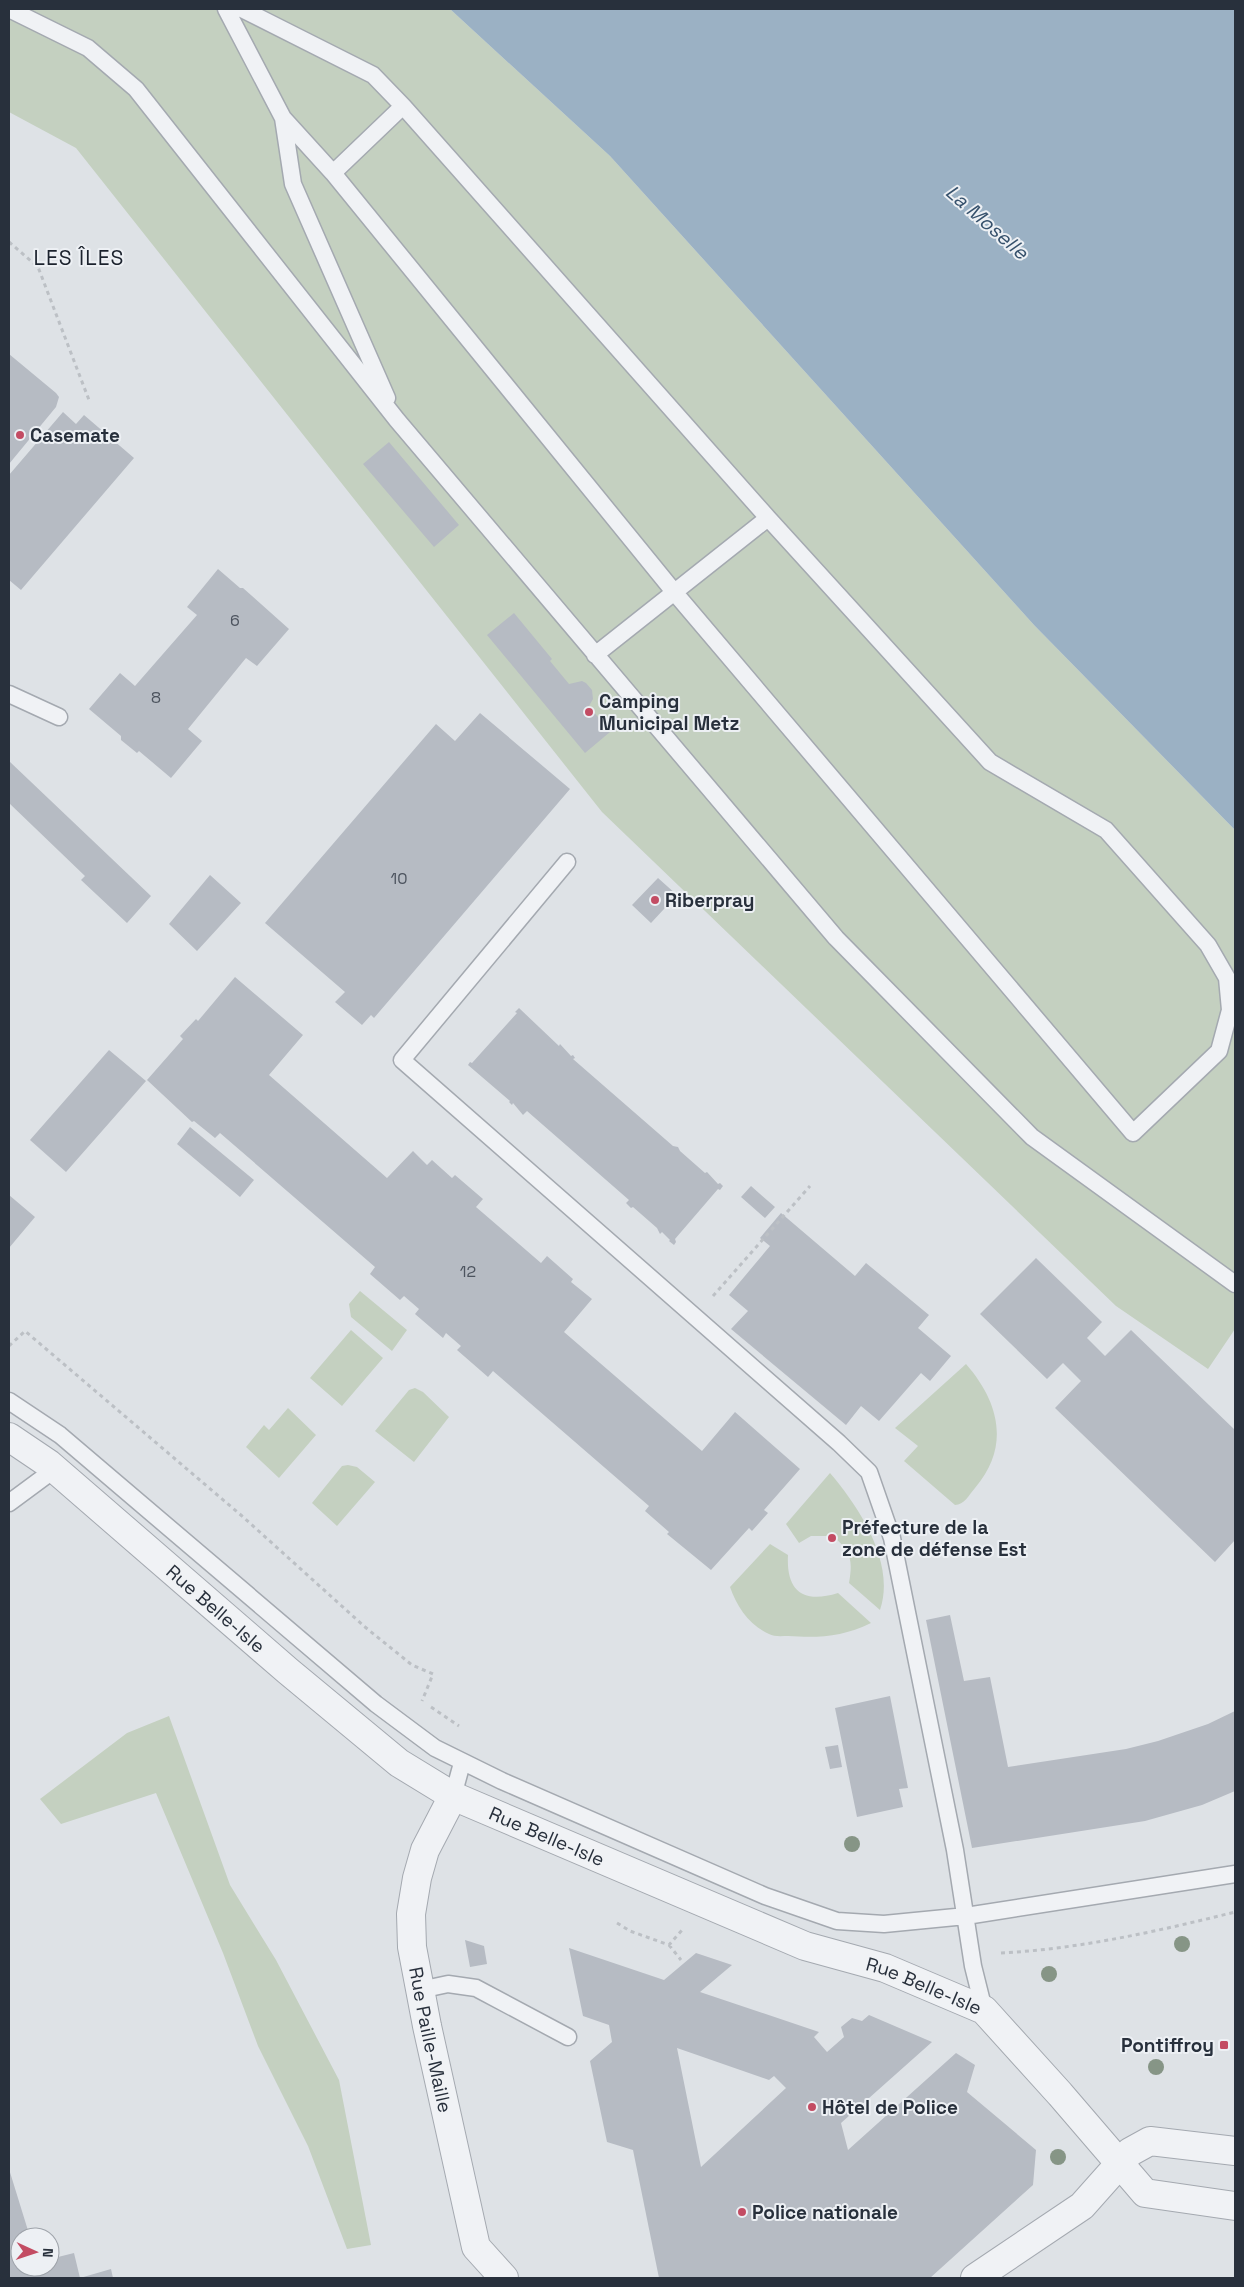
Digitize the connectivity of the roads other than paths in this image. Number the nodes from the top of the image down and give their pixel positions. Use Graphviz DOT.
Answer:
graph roads {
  1 [pos="9,9"];
  2 [pos="226,9"];
  3 [pos="242,9"];
  4 [pos="403,106"];
  5 [pos="283,118"];
  6 [pos="333,173"];
  7 [pos="397,420"];
  8 [pos="768,518"];
  9 [pos="675,592"];
  10 [pos="595,655"];
  11 [pos="9,694"];
  12 [pos="59,717"];
  13 [pos="567,862"];
  14 [pos="1235,1284"];
  15 [pos="9,1400"];
  16 [pos="9,1437"];
  17 [pos="55,1469"];
  18 [pos="9,1503"];
  19 [pos="462,1763"];
  20 [pos="453,1796"];
  21 [pos="1235,1874"];
  22 [pos="966,1916"];
  23 [pos="420,1990"];
  24 [pos="984,2010"];
  25 [pos="568,2038"];
  26 [pos="1235,2151"];
  27 [pos="1119,2163"];
  28 [pos="1235,2204"];
  29 [pos="504,2278"];
  30 [pos="975,2278"];
  1 -- 7 [label="lane"];
  2 -- 5 [label="lane"];
  3 -- 4 [label="lane"];
  4 -- 6 [label="lane"];
  4 -- 8 [label="lane"];
  5 -- 6 [label="lane"];
  5 -- 7 [label="lane"];
  6 -- 9 [label="lane"];
  7 -- 10 [label="lane"];
  8 -- 9 [label="lane"];
  8 -- 9 [label="lane"];
  9 -- 10 [label="lane"];
  10 -- 14 [label="lane"];
  11 -- 12 [label="lane"];
  13 -- 22 [label="lane"];
  15 -- 19 [label="lane, Rue Belle-Isle"];
  16 -- 17 [label="street, Rue Belle-Isle"];
  17 -- 18 [label="lane"];
  17 -- 20 [label="street, Rue Belle-Isle"];
  19 -- 20 [label="lane"];
  19 -- 22 [label="lane, Rue Belle-Isle"];
  20 -- 23 [label="street, Rue Paille-Maille"];
  20 -- 24 [label="street, Rue Belle-Isle"];
  21 -- 22 [label="lane, Rue Belle-Isle"];
  22 -- 24 [label="lane"];
  23 -- 25 [label="lane"];
  23 -- 29 [label="street, Rue Paille-Maille"];
  24 -- 27 [label="street, Rue Belle-Isle"];
  26 -- 27 [label="street"];
  27 -- 28 [label="street, Rue Belle-Isle"];
  27 -- 30 [label="street"];
}
